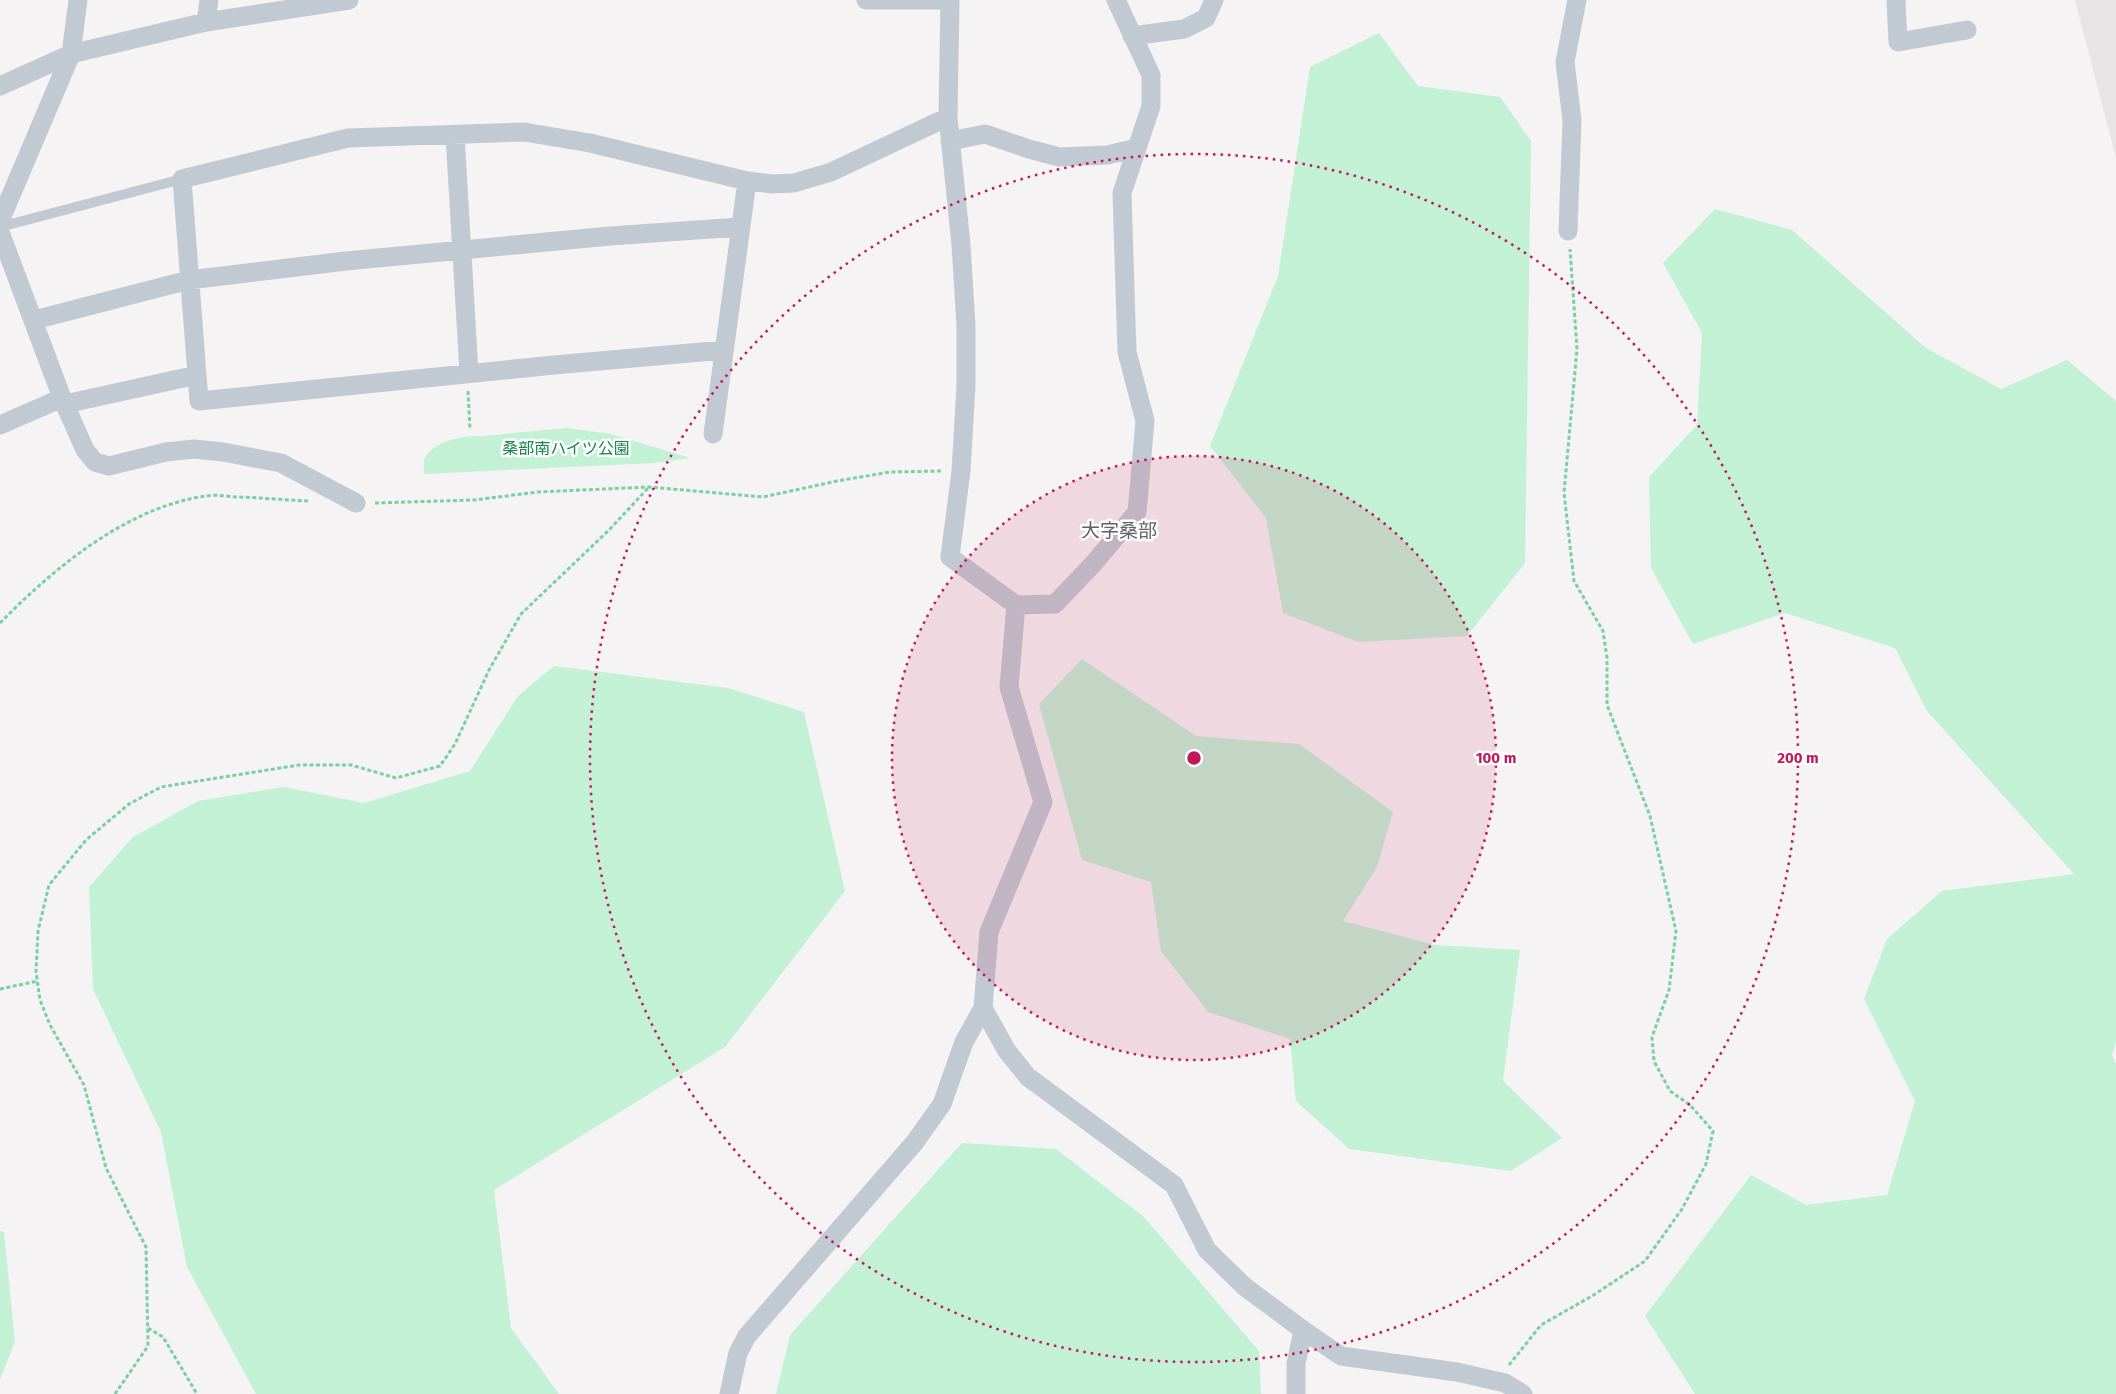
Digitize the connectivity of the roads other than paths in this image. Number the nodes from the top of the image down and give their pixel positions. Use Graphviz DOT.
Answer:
graph roads {
  1 [pos="78,0"];
  2 [pos="209,0"];
  3 [pos="349,0"];
  4 [pos="866,0"];
  5 [pos="1116,0"];
  6 [pos="1214,0"];
  7 [pos="1577,0"];
  8 [pos="1896,0"];
  9 [pos="206,22"];
  10 [pos="1967,30"];
  11 [pos="1132,36"];
  12 [pos="71,54"];
  13 [pos="0,86"];
  14 [pos="948,116"];
  15 [pos="455,135"];
  16 [pos="950,141"];
  17 [pos="1137,148"];
  18 [pos="182,179"];
  19 [pos="748,180"];
  20 [pos="0,221"];
  21 [pos="0,227"];
  22 [pos="740,227"];
  23 [pos="1568,231"];
  24 [pos="0,232"];
  25 [pos="460,250"];
  26 [pos="189,280"];
  27 [pos="34,320"];
  28 [pos="724,350"];
  29 [pos="468,373"];
  30 [pos="197,375"];
  31 [pos="64,401"];
  32 [pos="0,425"];
  33 [pos="713,434"];
  34 [pos="356,503"];
  35 [pos="1016,605"];
  36 [pos="983,1008"];
  37 [pos="1303,1330"];
  38 [pos="729,1394"];
  39 [pos="1296,1394"];
  40 [pos="1523,1394"];
  1 -- 12 [label="street"];
  2 -- 9 [label="street"];
  3 -- 9 [label="street"];
  4 -- 14 [label="street"];
  5 -- 11 [label="street"];
  6 -- 11 [label="street"];
  7 -- 23 [label="street"];
  8 -- 10 [label="street"];
  9 -- 12 [label="street"];
  11 -- 17 [label="street"];
  12 -- 13 [label="street"];
  12 -- 20 [label="street"];
  14 -- 16 [label="street"];
  14 -- 19 [label="street"];
  15 -- 18 [label="street"];
  15 -- 19 [label="street"];
  15 -- 25 [label="street"];
  16 -- 17 [label="street"];
  16 -- 35 [label="street"];
  17 -- 35 [label="street"];
  18 -- 21 [label="lane"];
  18 -- 26 [label="street"];
  19 -- 22 [label="street"];
  22 -- 25 [label="street"];
  22 -- 28 [label="street"];
  24 -- 27 [label="street"];
  25 -- 26 [label="street"];
  25 -- 29 [label="street"];
  26 -- 27 [label="street"];
  26 -- 30 [label="street"];
  27 -- 31 [label="street"];
  28 -- 29 [label="street"];
  28 -- 33 [label="street"];
  29 -- 30 [label="street"];
  30 -- 31 [label="street"];
  31 -- 32 [label="street"];
  31 -- 34 [label="street"];
  35 -- 36 [label="street"];
  36 -- 37 [label="street"];
  36 -- 38 [label="street"];
  37 -- 39 [label="street"];
  37 -- 40 [label="street"];
}
